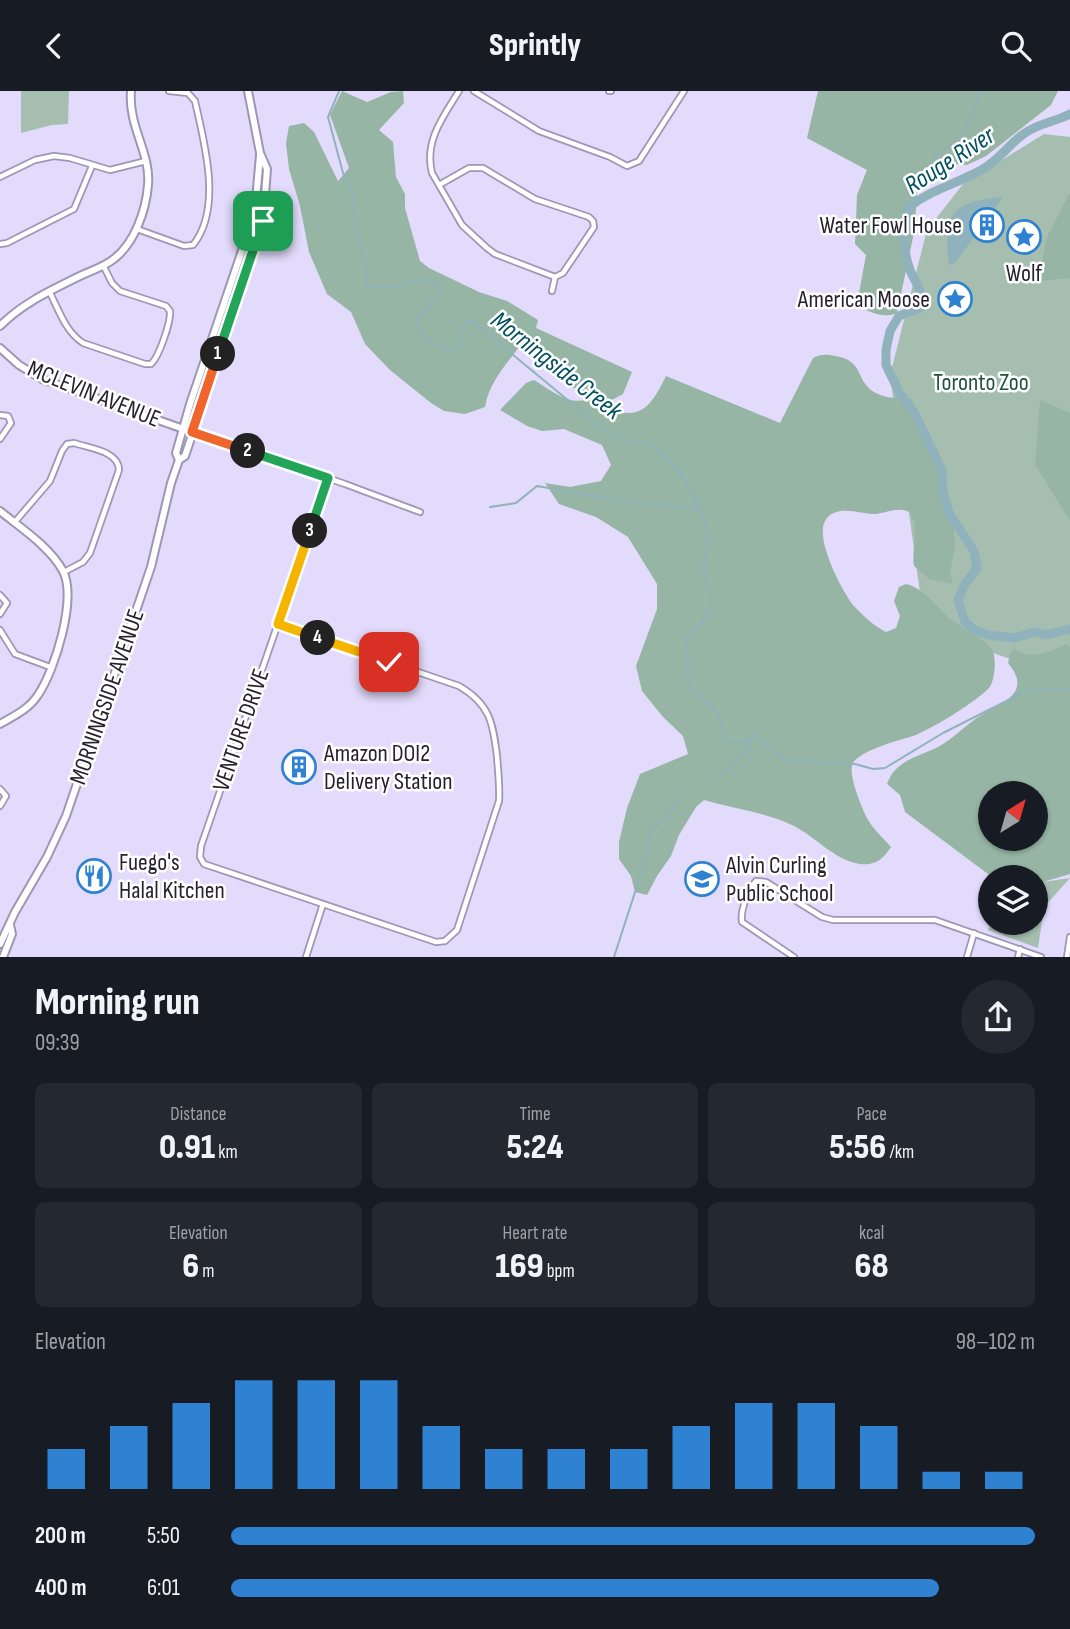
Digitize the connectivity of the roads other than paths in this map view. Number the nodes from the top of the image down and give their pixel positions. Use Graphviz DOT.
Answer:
graph roads {
  1 [pos="131,91"];
  2 [pos="169,91"];
  3 [pos="248,91"];
  4 [pos="459,91"];
  5 [pos="474,91"];
  6 [pos="684,91"];
  7 [pos="261,153"];
  8 [pos="146,161"];
  9 [pos="92,166"];
  10 [pos="0,177"];
  11 [pos="439,185"];
  12 [pos="136,228"];
  13 [pos="0,244"];
  14 [pos="103,265"];
  15 [pos="555,277"];
  16 [pos="49,291"];
  17 [pos="552,291"];
  18 [pos="0,326"];
  19 [pos="0,348"];
  20 [pos="0,415"];
  21 [pos="183,428"];
  22 [pos="192,432"];
  23 [pos="0,437"];
  24 [pos="179,460"];
  25 [pos="328,478"];
  26 [pos="0,511"];
  27 [pos="420,512"];
  28 [pos="14,523"];
  29 [pos="64,572"];
  30 [pos="0,595"];
  31 [pos="0,614"];
  32 [pos="278,624"];
  33 [pos="0,630"];
  34 [pos="50,667"];
  35 [pos="0,724"];
  36 [pos="0,789"];
  37 [pos="0,806"];
  38 [pos="323,904"];
  39 [pos="10,925"];
  40 [pos="974,933"];
  41 [pos="1070,937"];
  42 [pos="0,944"];
  43 [pos="1020,949"];
  44 [pos="4,957"];
  45 [pos="306,957"];
  46 [pos="794,957"];
  47 [pos="967,957"];
  48 [pos="1018,957"];
  49 [pos="1041,957"];
  50 [pos="1067,957"];
  1 -- 8 [label="main road"];
  2 -- 12 [label="street"];
  3 -- 7 [label="main road, MORNINGSIDE AVENUE"];
  4 -- 11 [label="street"];
  5 -- 6 [label="street"];
  7 -- 21 [label="main road, MORNINGSIDE AVENUE"];
  7 -- 22 [label="main road, MORNINGSIDE AVENUE"];
  8 -- 9 [label="street"];
  8 -- 12 [label="main road"];
  9 -- 10 [label="street"];
  9 -- 13 [label="street"];
  11 -- 15 [label="street"];
  11 -- 15 [label="street"];
  12 -- 14 [label="main road"];
  14 -- 16 [label="main road"];
  14 -- 16 [label="street"];
  15 -- 17 [label="street"];
  16 -- 18 [label="main road"];
  19 -- 21 [label="main road, MCLEVIN AVENUE"];
  20 -- 23 [label="street"];
  21 -- 22 [label="main road, MCLEVIN AVENUE"];
  21 -- 24 [label="main road, MORNINGSIDE AVENUE"];
  22 -- 24 [label="main road, MORNINGSIDE AVENUE"];
  22 -- 25 [label="street"];
  24 -- 39 [label="main road, MORNINGSIDE AVENUE"];
  25 -- 27 [label="street"];
  25 -- 32 [label="street, VENTURE DRIVE"];
  26 -- 28 [label="main road"];
  28 -- 29 [label="main road"];
  28 -- 29 [label="street"];
  29 -- 34 [label="main road"];
  30 -- 31 [label="street"];
  32 -- 38 [label="street, VENTURE DRIVE"];
  32 -- 38 [label="street"];
  33 -- 34 [label="street"];
  34 -- 35 [label="main road"];
  36 -- 37 [label="street"];
  38 -- 45 [label="street"];
  39 -- 42 [label="main road, MORNINGSIDE AVENUE"];
  39 -- 44 [label="main road, MORNINGSIDE AVENUE"];
  40 -- 43 [label="street"];
  40 -- 46 [label="street"];
  40 -- 47 [label="street"];
  41 -- 50 [label="street"];
  43 -- 48 [label="street"];
  43 -- 49 [label="street"];
}
